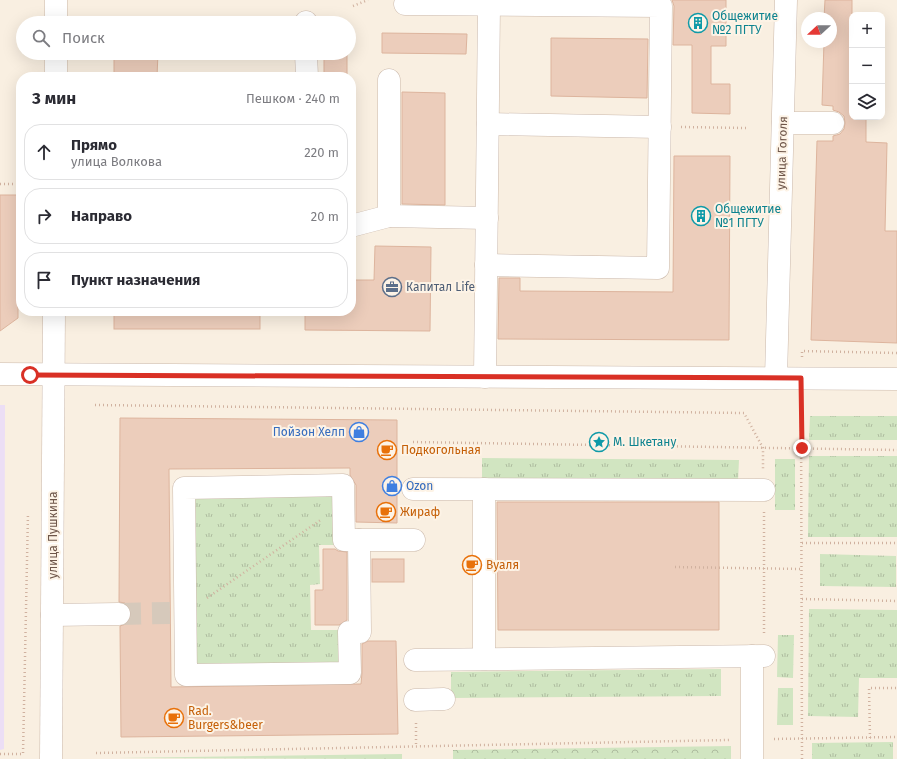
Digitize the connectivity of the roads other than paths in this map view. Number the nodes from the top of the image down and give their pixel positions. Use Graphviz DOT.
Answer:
graph roads {
  1 [pos="56,0"];
  2 [pos="786,0"];
  3 [pos="405,4"];
  4 [pos="489,4"];
  5 [pos="56,16"];
  6 [pos="56,60"];
  7 [pos="306,60"];
  8 [pos="56,72"];
  9 [pos="307,72"];
  10 [pos="389,80"];
  11 [pos="783,123"];
  12 [pos="488,124"];
  13 [pos="833,124"];
  14 [pos="660,127"];
  15 [pos="388,216"];
  16 [pos="487,218"];
  17 [pos="356,225"];
  18 [pos="486,265"];
  19 [pos="54,316"];
  20 [pos="0,374"];
  21 [pos="54,375"];
  22 [pos="485,377"];
  23 [pos="776,378"];
  24 [pos="897,379"];
  25 [pos="413,489"];
  26 [pos="484,489"];
  27 [pos="764,490"];
  28 [pos="359,540"];
  29 [pos="414,540"];
  30 [pos="120,614"];
  31 [pos="52,615"];
  32 [pos="484,659"];
  33 [pos="415,660"];
  34 [pos="444,699"];
  35 [pos="415,700"];
  36 [pos="752,749"];
  37 [pos="51,759"];
  1 -- 5 [label="street"];
  2 -- 11 [label="street, улица Гоголя"];
  3 -- 4 [label="street"];
  4 -- 12 [label="street"];
  4 -- 14 [label="street"];
  6 -- 8 [label="street"];
  7 -- 9 [label="street"];
  10 -- 15 [label="street"];
  11 -- 13 [label="street"];
  11 -- 23 [label="street, улица Гоголя"];
  12 -- 14 [label="street"];
  12 -- 16 [label="street"];
  14 -- 18 [label="street"];
  15 -- 16 [label="street"];
  15 -- 17 [label="street"];
  16 -- 18 [label="street"];
  18 -- 22 [label="street"];
  19 -- 21 [label="street, улица Пушкина"];
  20 -- 21 [label="street"];
  21 -- 22 [label="street"];
  21 -- 31 [label="street, улица Пушкина"];
  22 -- 23 [label="street"];
  23 -- 24 [label="street"];
  25 -- 26 [label="street"];
  26 -- 27 [label="street"];
  26 -- 32 [label="street"];
  28 -- 28 [label="street"];
  28 -- 29 [label="street"];
  30 -- 31 [label="street"];
  31 -- 37 [label="street, улица Пушкина"];
  32 -- 33 [label="street"];
  32 -- 36 [label="street"];
  34 -- 35 [label="street"];
}
